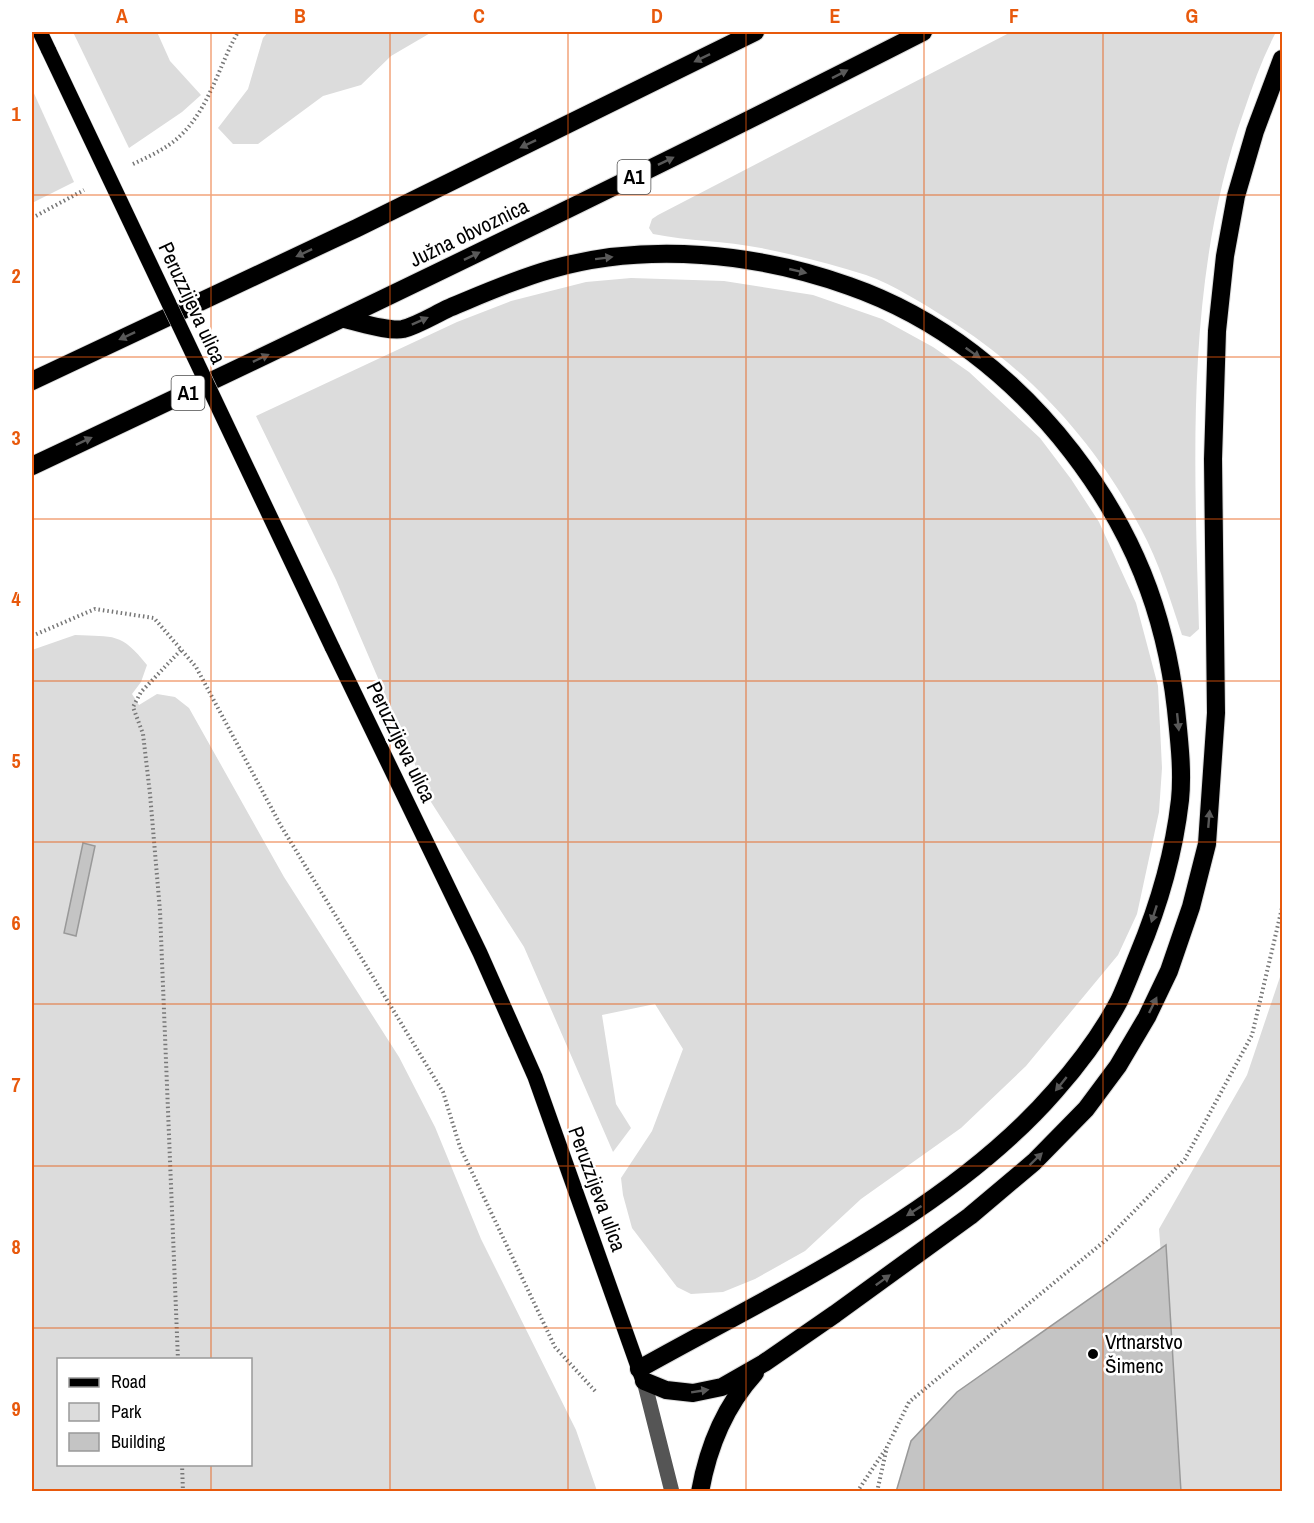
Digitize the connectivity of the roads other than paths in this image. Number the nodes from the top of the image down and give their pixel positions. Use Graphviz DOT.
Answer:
graph roads {
  1 [pos="40,32"];
  2 [pos="755,32"];
  3 [pos="923,32"];
  4 [pos="1282,59"];
  5 [pos="344,319"];
  6 [pos="32,381"];
  7 [pos="32,466"];
  8 [pos="764,1363"];
  9 [pos="641,1375"];
  10 [pos="672,1491"];
  11 [pos="700,1491"];
  1 -- 9 [label="main road, Peruzzijeva ulica, bridge"];
  2 -- 6 [label="highway, one-way"];
  5 -- 3 [label="highway, Južna obvoznica / A1, one-way"];
  8 -- 4 [label="highway, one-way"];
  7 -- 5 [label="highway, Južna obvoznica / A1, one-way"];
  5 -- 9 [label="highway, one-way"];
  9 -- 8 [label="highway, one-way"];
  8 -- 11 [label="highway"];
  9 -- 10 [label="street, Peruzzijeva ulica"];
}
